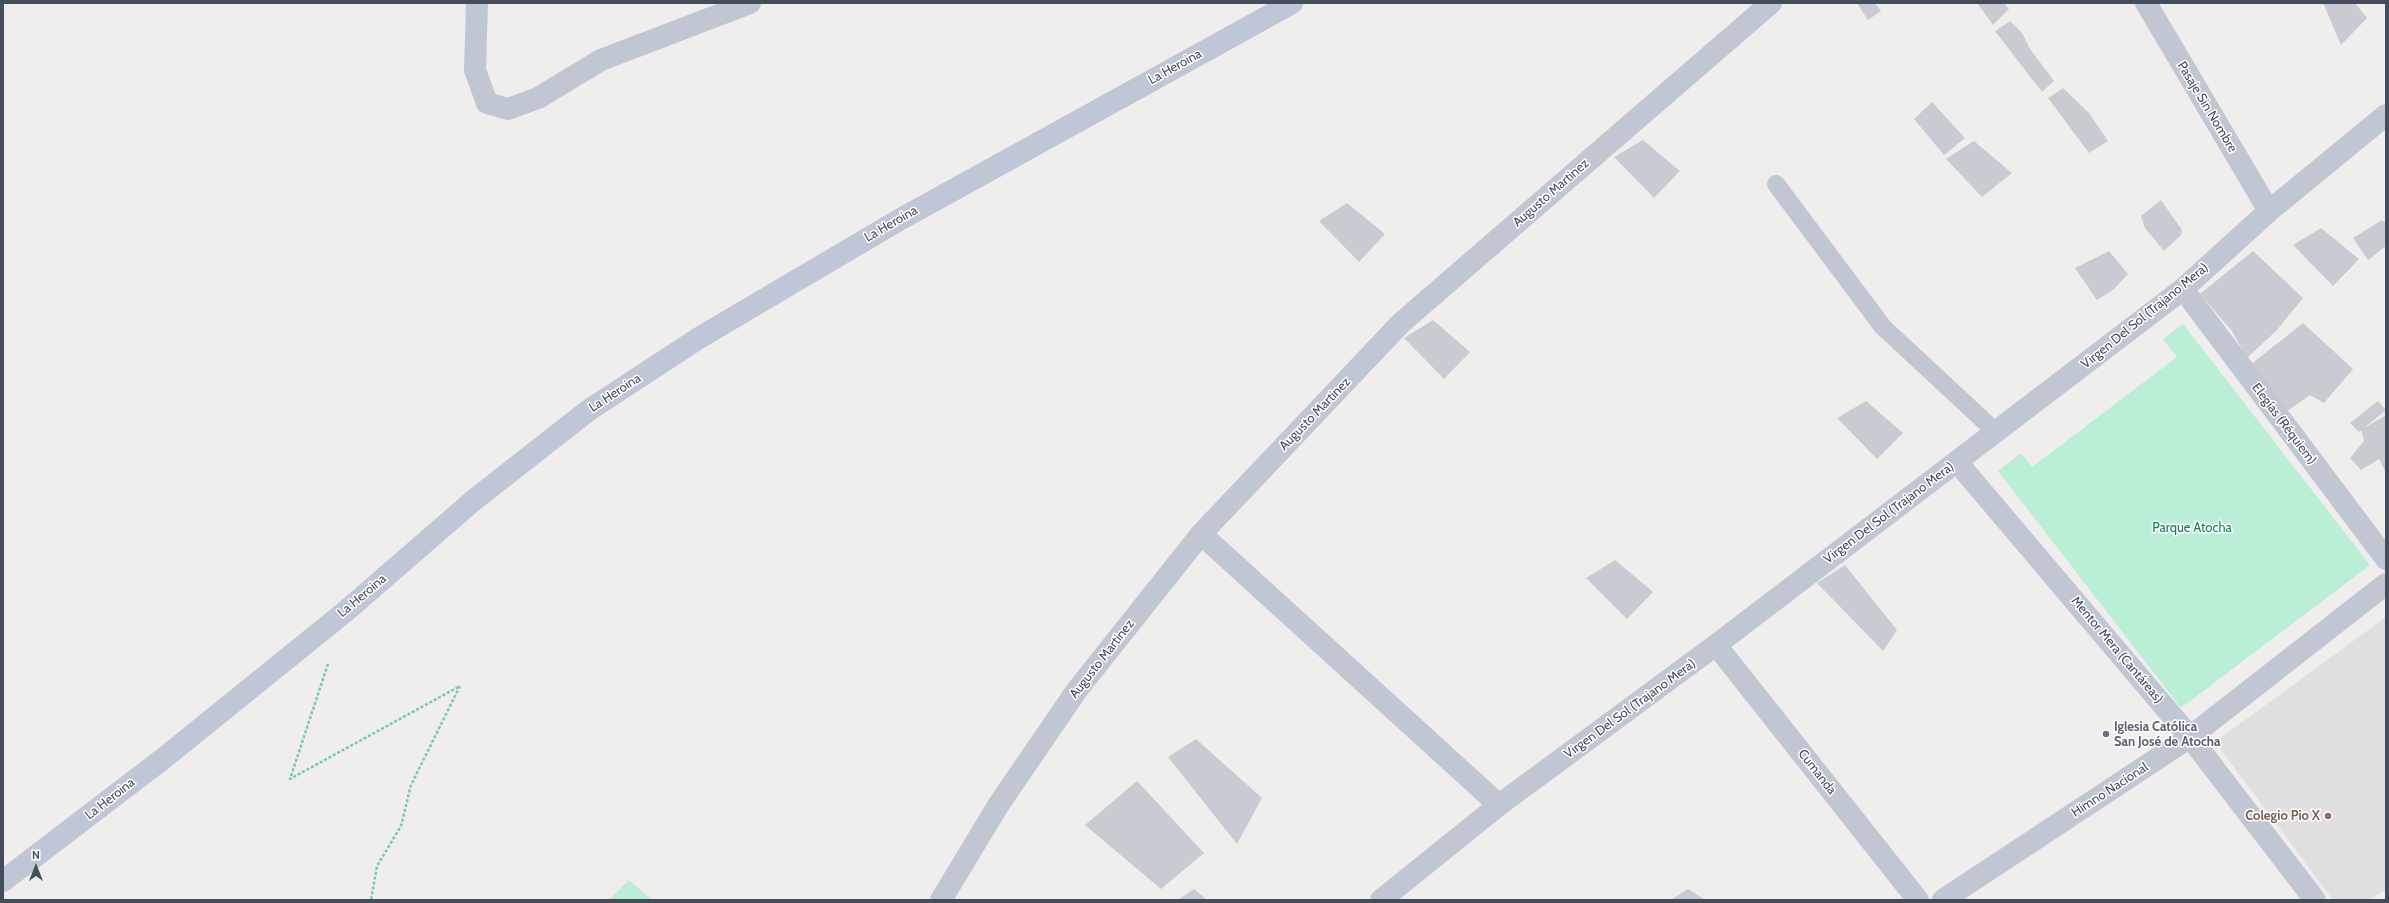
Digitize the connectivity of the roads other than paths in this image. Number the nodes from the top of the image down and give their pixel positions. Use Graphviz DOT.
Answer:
graph roads {
  1 [pos="477,3"];
  2 [pos="750,3"];
  3 [pos="1292,3"];
  4 [pos="1771,3"];
  5 [pos="2146,3"];
  6 [pos="2386,115"];
  7 [pos="1776,184"];
  8 [pos="2269,211"];
  9 [pos="2183,289"];
  10 [pos="1996,432"];
  11 [pos="1957,462"];
  12 [pos="1201,534"];
  13 [pos="2386,559"];
  14 [pos="2386,584"];
  15 [pos="1716,645"];
  16 [pos="2190,737"];
  17 [pos="1500,805"];
  18 [pos="3,881"];
  19 [pos="941,900"];
  20 [pos="1381,900"];
  21 [pos="1918,900"];
  22 [pos="1943,900"];
  23 [pos="2315,900"];
  1 -- 2 [label="street"];
  3 -- 18 [label="street, La Heroina"];
  4 -- 12 [label="street, Augusto Martinez"];
  5 -- 8 [label="street, Pasaje Sin Nombre"];
  6 -- 8 [label="street, Virgen Del Sol (Trajano Mera)"];
  7 -- 10 [label="lane"];
  8 -- 9 [label="street, Virgen Del Sol (Trajano Mera)"];
  9 -- 10 [label="street, Virgen Del Sol (Trajano Mera)"];
  9 -- 13 [label="street, Elegías (Réquiem)"];
  10 -- 11 [label="street, Virgen Del Sol (Trajano Mera)"];
  11 -- 15 [label="street, Virgen Del Sol (Trajano Mera)"];
  11 -- 16 [label="street, Mentor Mera (Cantáreas)"];
  12 -- 17 [label="street"];
  12 -- 19 [label="street, Augusto Martinez"];
  14 -- 16 [label="street, Himno Nacional"];
  15 -- 17 [label="street, Virgen Del Sol (Trajano Mera)"];
  15 -- 21 [label="street, Cumanda"];
  16 -- 22 [label="street, Himno Nacional"];
  16 -- 23 [label="street, Mentor Mera (Cantáreas)"];
  17 -- 20 [label="street, Virgen Del Sol (Trajano Mera)"];
}
